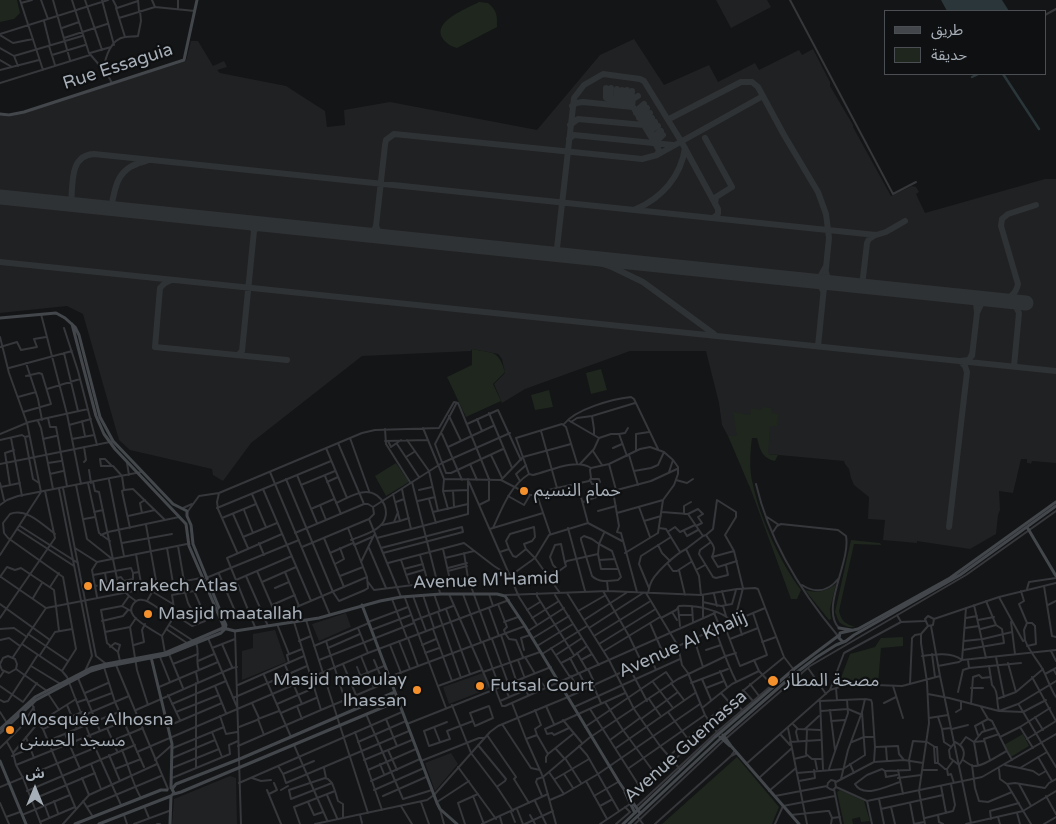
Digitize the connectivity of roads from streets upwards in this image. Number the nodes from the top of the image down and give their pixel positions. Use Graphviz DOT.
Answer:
graph roads {
  1 [pos="20,0"];
  2 [pos="32,0"];
  3 [pos="41,0"];
  4 [pos="53,0"];
  5 [pos="72,0"];
  6 [pos="86,0"];
  7 [pos="108,0"];
  8 [pos="113,0"];
  9 [pos="152,0"];
  10 [pos="178,0"];
  11 [pos="198,0"];
  12 [pos="790,0"];
  13 [pos="102,1"];
  14 [pos="138,1"];
  15 [pos="21,4"];
  16 [pos="88,7"];
  17 [pos="155,7"];
  18 [pos="116,8"];
  19 [pos="178,9"];
  20 [pos="76,11"];
  21 [pos="140,11"];
  22 [pos="195,11"];
  23 [pos="58,17"];
  24 [pos="119,18"];
  25 [pos="48,20"];
  26 [pos="44,21"];
  27 [pos="80,22"];
  28 [pos="107,24"];
  29 [pos="29,25"];
  30 [pos="62,28"];
  31 [pos="95,28"];
  32 [pos="0,34"];
  33 [pos="83,34"];
  34 [pos="125,37"];
  35 [pos="64,38"];
  36 [pos="34,39"];
  37 [pos="65,41"];
  38 [pos="86,44"];
  39 [pos="50,46"];
  40 [pos="112,46"];
  41 [pos="0,48"];
  42 [pos="37,50"];
  43 [pos="68,50"];
  44 [pos="102,50"];
  45 [pos="90,54"];
  46 [pos="52,55"];
  47 [pos="14,56"];
  48 [pos="0,60"];
  49 [pos="40,60"];
  50 [pos="71,61"];
  51 [pos="18,66"];
  52 [pos="55,66"];
  53 [pos="12,68"];
  54 [pos="104,69"];
  55 [pos="0,70"];
  56 [pos="43,70"];
  57 [pos="0,83"];
  58 [pos="112,84"];
  59 [pos="0,114"];
  60 [pos="916,182"];
  61 [pos="41,314"];
  62 [pos="0,318"];
  63 [pos="64,328"];
  64 [pos="47,336"];
  65 [pos="0,337"];
  66 [pos="1,347"];
  67 [pos="72,352"];
  68 [pos="64,353"];
  69 [pos="52,357"];
  70 [pos="26,363"];
  71 [pos="8,369"];
  72 [pos="28,376"];
  73 [pos="80,379"];
  74 [pos="71,382"];
  75 [pos="59,386"];
  76 [pos="47,389"];
  77 [pos="36,392"];
  78 [pos="18,397"];
  79 [pos="636,402"];
  80 [pos="458,403"];
  81 [pos="39,408"];
  82 [pos="88,409"];
  83 [pos="78,411"];
  84 [pos="23,412"];
  85 [pos="67,414"];
  86 [pos="489,414"];
  87 [pos="449,416"];
  88 [pos="592,416"];
  89 [pos="48,418"];
  90 [pos="91,419"];
  91 [pos="477,419"];
  92 [pos="42,420"];
  93 [pos="38,421"];
  94 [pos="569,421"];
  95 [pos="82,422"];
  96 [pos="26,423"];
  97 [pos="467,424"];
  98 [pos="564,424"];
  99 [pos="70,425"];
  100 [pos="494,426"];
  101 [pos="423,428"];
  102 [pos="628,428"];
  103 [pos="385,429"];
  104 [pos="482,431"];
  105 [pos="541,431"];
  106 [pos="650,432"];
  107 [pos="441,433"];
  108 [pos="510,433"];
  109 [pos="0,434"];
  110 [pos="95,434"];
  111 [pos="620,434"];
  112 [pos="594,435"];
  113 [pos="29,436"];
  114 [pos="57,436"];
  115 [pos="85,436"];
  116 [pos="472,436"];
  117 [pos="25,437"];
  118 [pos="498,437"];
  119 [pos="11,438"];
  120 [pos="350,438"];
  121 [pos="599,438"];
  122 [pos="44,439"];
  123 [pos="72,439"];
  124 [pos="0,440"];
  125 [pos="401,440"];
  126 [pos="407,440"];
  127 [pos="428,440"];
  128 [pos="386,441"];
  129 [pos="462,441"];
  130 [pos="111,442"];
  131 [pos="338,443"];
  132 [pos="97,444"];
  133 [pos="397,444"];
  134 [pos="571,444"];
  135 [pos="622,444"];
  136 [pos="84,447"];
  137 [pos="448,447"];
  138 [pos="326,448"];
  139 [pos="476,448"];
  140 [pos="613,448"];
  141 [pos="74,449"];
  142 [pos="503,449"];
  143 [pos="658,449"];
  144 [pos="14,450"];
  145 [pos="414,451"];
  146 [pos="547,451"];
  147 [pos="593,451"];
  148 [pos="636,451"];
  149 [pos="60,452"];
  150 [pos="664,452"];
  151 [pos="47,454"];
  152 [pos="491,455"];
  153 [pos="628,455"];
  154 [pos="34,457"];
  155 [pos="406,457"];
  156 [pos="29,458"];
  157 [pos="452,458"];
  158 [pos="522,458"];
  159 [pos="481,459"];
  160 [pos="16,460"];
  161 [pos="61,460"];
  162 [pos="331,460"];
  163 [pos="673,460"];
  164 [pos="6,462"];
  165 [pos="84,462"];
  166 [pos="127,462"];
  167 [pos="48,463"];
  168 [pos="442,463"];
  169 [pos="0,464"];
  170 [pos="470,464"];
  171 [pos="578,464"];
  172 [pos="609,464"];
  173 [pos="112,465"];
  174 [pos="438,465"];
  175 [pos="526,465"];
  176 [pos="602,465"];
  177 [pos="512,468"];
  178 [pos="591,468"];
  179 [pos="678,468"];
  180 [pos="89,470"];
  181 [pos="458,470"];
  182 [pos="552,470"];
  183 [pos="63,471"];
  184 [pos="335,471"];
  185 [pos="428,471"];
  186 [pos="634,471"];
  187 [pos="140,472"];
  188 [pos="270,472"];
  189 [pos="669,472"];
  190 [pos="50,474"];
  191 [pos="530,474"];
  192 [pos="129,475"];
  193 [pos="297,475"];
  194 [pos="122,476"];
  195 [pos="325,476"];
  196 [pos="338,477"];
  197 [pos="419,477"];
  198 [pos="109,479"];
  199 [pos="286,479"];
  200 [pos="444,479"];
  201 [pos="489,479"];
  202 [pos="501,479"];
  203 [pos="693,479"];
  204 [pos="462,480"];
  205 [pos="469,480"];
  206 [pos="477,480"];
  207 [pos="676,480"];
  208 [pos="520,481"];
  209 [pos="91,482"];
  210 [pos="327,482"];
  211 [pos="411,482"];
  212 [pos="577,482"];
  213 [pos="0,483"];
  214 [pos="20,483"];
  215 [pos="39,484"];
  216 [pos="81,484"];
  217 [pos="275,484"];
  218 [pos="756,484"];
  219 [pos="10,485"];
  220 [pos="76,485"];
  221 [pos="301,485"];
  222 [pos="515,486"];
  223 [pos="638,486"];
  224 [pos="1,487"];
  225 [pos="67,487"];
  226 [pos="432,487"];
  227 [pos="63,488"];
  228 [pos="402,488"];
  229 [pos="557,488"];
  230 [pos="59,489"];
  231 [pos="263,489"];
  232 [pos="54,490"];
  233 [pos="124,490"];
  234 [pos="419,490"];
  235 [pos="468,490"];
  236 [pos="45,491"];
  237 [pos="444,491"];
  238 [pos="453,491"];
  239 [pos="614,491"];
  240 [pos="41,492"];
  241 [pos="371,492"];
  242 [pos="220,493"];
  243 [pos="359,493"];
  244 [pos="252,494"];
  245 [pos="393,494"];
  246 [pos="530,495"];
  247 [pos="536,495"];
  248 [pos="22,496"];
  249 [pos="508,496"];
  250 [pos="435,497"];
  251 [pos="346,498"];
  252 [pos="429,498"];
  253 [pos="335,499"];
  254 [pos="404,499"];
  255 [pos="146,500"];
  256 [pos="663,500"];
  257 [pos="2,501"];
  258 [pos="383,501"];
  259 [pos="418,501"];
  260 [pos="396,502"];
  261 [pos="583,502"];
  262 [pos="691,502"];
  263 [pos="1056,502"];
  264 [pos="336,503"];
  265 [pos="0,504"];
  266 [pos="192,504"];
  267 [pos="256,504"];
  268 [pos="364,504"];
  269 [pos="468,504"];
  270 [pos="320,505"];
  271 [pos="479,505"];
  272 [pos="616,506"];
  273 [pos="1056,506"];
  274 [pos="373,507"];
  275 [pos="454,507"];
  276 [pos="640,507"];
  277 [pos="182,508"];
  278 [pos="217,508"];
  279 [pos="311,508"];
  280 [pos="448,509"];
  281 [pos="103,510"];
  282 [pos="155,510"];
  283 [pos="244,510"];
  284 [pos="438,511"];
  285 [pos="598,511"];
  286 [pos="1056,511"];
  287 [pos="94,512"];
  288 [pos="398,512"];
  289 [pos="433,512"];
  290 [pos="661,512"];
  291 [pos="142,513"];
  292 [pos="543,513"];
  293 [pos="617,513"];
  294 [pos="26,514"];
  295 [pos="187,514"];
  296 [pos="233,514"];
  297 [pos="341,514"];
  298 [pos="684,514"];
  299 [pos="688,514"];
  300 [pos="128,516"];
  301 [pos="180,516"];
  302 [pos="661,516"];
  303 [pos="95,517"];
  304 [pos="767,517"];
  305 [pos="84,518"];
  306 [pos="222,518"];
  307 [pos="409,518"];
  308 [pos="369,519"];
  309 [pos="165,520"];
  310 [pos="326,520"];
  311 [pos="400,521"];
  312 [pos="644,521"];
  313 [pos="394,522"];
  314 [pos="277,523"];
  315 [pos="436,523"];
  316 [pos="588,523"];
  317 [pos="146,524"];
  318 [pos="317,524"];
  319 [pos="381,525"];
  320 [pos="779,525"];
  321 [pos="20,526"];
  322 [pos="424,526"];
  323 [pos="696,526"];
  324 [pos="1027,527"];
  325 [pos="130,528"];
  326 [pos="266,528"];
  327 [pos="306,528"];
  328 [pos="348,528"];
  329 [pos="411,528"];
  330 [pos="491,528"];
  331 [pos="568,528"];
  332 [pos="659,528"];
  333 [pos="17,529"];
  334 [pos="119,530"];
  335 [pos="698,530"];
  336 [pos="374,531"];
  337 [pos="684,531"];
  338 [pos="108,532"];
  339 [pos="604,532"];
  340 [pos="617,532"];
  341 [pos="668,532"];
  342 [pos="773,532"];
  343 [pos="253,533"];
  344 [pos="295,533"];
  345 [pos="55,534"];
  346 [pos="172,534"];
  347 [pos="282,534"];
  348 [pos="551,534"];
  349 [pos="609,534"];
  350 [pos="101,535"];
  351 [pos="706,535"];
  352 [pos="374,536"];
  353 [pos="427,536"];
  354 [pos="703,536"];
  355 [pos="244,537"];
  356 [pos="671,537"];
  357 [pos="149,538"];
  358 [pos="324,538"];
  359 [pos="376,538"];
  360 [pos="651,538"];
  361 [pos="10,540"];
  362 [pos="298,540"];
  363 [pos="428,541"];
  364 [pos="622,541"];
  365 [pos="110,542"];
  366 [pos="313,542"];
  367 [pos="711,542"];
  368 [pos="122,543"];
  369 [pos="190,543"];
  370 [pos="259,543"];
  371 [pos="353,543"];
  372 [pos="599,544"];
  373 [pos="286,545"];
  374 [pos="658,545"];
  375 [pos="49,546"];
  376 [pos="178,546"];
  377 [pos="73,547"];
  378 [pos="302,547"];
  379 [pos="166,548"];
  380 [pos="248,548"];
  381 [pos="340,548"];
  382 [pos="369,548"];
  383 [pos="381,548"];
  384 [pos="47,549"];
  385 [pos="443,549"];
  386 [pos="509,549"];
  387 [pos="686,549"];
  388 [pos="526,550"];
  389 [pos="151,551"];
  390 [pos="474,551"];
  391 [pos="734,551"];
  392 [pos="237,552"];
  393 [pos="330,552"];
  394 [pos="431,552"];
  395 [pos="500,552"];
  396 [pos="680,552"];
  397 [pos="383,553"];
  398 [pos="464,553"];
  399 [pos="625,553"];
  400 [pos="136,554"];
  401 [pos="420,554"];
  402 [pos="598,554"];
  403 [pos="0,555"];
  404 [pos="264,555"];
  405 [pos="124,556"];
  406 [pos="292,556"];
  407 [pos="586,556"];
  408 [pos="712,557"];
  409 [pos="112,558"];
  410 [pos="445,558"];
  411 [pos="535,558"];
  412 [pos="576,559"];
  413 [pos="615,559"];
  414 [pos="39,560"];
  415 [pos="401,560"];
  416 [pos="599,560"];
  417 [pos="692,561"];
  418 [pos="737,561"];
  419 [pos="74,562"];
  420 [pos="97,562"];
  421 [pos="361,562"];
  422 [pos="669,562"];
  423 [pos="78,563"];
  424 [pos="388,563"];
  425 [pos="565,563"];
  426 [pos="334,564"];
  427 [pos="423,564"];
  428 [pos="726,564"];
  429 [pos="467,565"];
  430 [pos="706,565"];
  431 [pos="75,567"];
  432 [pos="363,567"];
  433 [pos="231,568"];
  434 [pos="296,568"];
  435 [pos="78,569"];
  436 [pos="404,569"];
  437 [pos="448,569"];
  438 [pos="557,569"];
  439 [pos="618,569"];
  440 [pos="424,570"];
  441 [pos="679,570"];
  442 [pos="696,570"];
  443 [pos="116,571"];
  444 [pos="258,571"];
  445 [pos="139,572"];
  446 [pos="285,572"];
  447 [pos="59,573"];
  448 [pos="105,573"];
  449 [pos="133,573"];
  450 [pos="219,574"];
  451 [pos="30,575"];
  452 [pos="93,575"];
  453 [pos="406,575"];
  454 [pos="246,576"];
  455 [pos="340,576"];
  456 [pos="510,576"];
  457 [pos="549,576"];
  458 [pos="840,576"];
  459 [pos="0,577"];
  460 [pos="367,577"];
  461 [pos="1056,577"];
  462 [pos="117,578"];
  463 [pos="205,578"];
  464 [pos="468,578"];
  465 [pos="236,580"];
  466 [pos="450,580"];
  467 [pos="183,581"];
  468 [pos="368,581"];
  469 [pos="607,581"];
  470 [pos="42,582"];
  471 [pos="118,582"];
  472 [pos="262,582"];
  473 [pos="289,582"];
  474 [pos="428,582"];
  475 [pos="438,582"];
  476 [pos="1056,582"];
  477 [pos="174,583"];
  478 [pos="108,584"];
  479 [pos="410,584"];
  480 [pos="800,584"];
  481 [pos="95,586"];
  482 [pos="156,586"];
  483 [pos="397,586"];
  484 [pos="1044,586"];
  485 [pos="50,587"];
  486 [pos="344,587"];
  487 [pos="275,588"];
  488 [pos="386,588"];
  489 [pos="649,588"];
  490 [pos="737,588"];
  491 [pos="743,588"];
  492 [pos="142,589"];
  493 [pos="1028,589"];
  494 [pos="20,590"];
  495 [pos="603,591"];
  496 [pos="608,591"];
  497 [pos="722,591"];
  498 [pos="1021,591"];
  499 [pos="126,592"];
  500 [pos="154,592"];
  501 [pos="333,592"];
  502 [pos="585,592"];
  503 [pos="637,592"];
  504 [pos="120,593"];
  505 [pos="184,593"];
  506 [pos="537,593"];
  507 [pos="555,593"];
  508 [pos="560,593"];
  509 [pos="567,593"];
  510 [pos="627,593"];
  511 [pos="646,593"];
  512 [pos="714,593"];
  513 [pos="434,594"];
  514 [pos="440,594"];
  515 [pos="450,594"];
  516 [pos="463,594"];
  517 [pos="475,594"];
  518 [pos="489,594"];
  519 [pos="518,594"];
  520 [pos="172,595"];
  521 [pos="423,595"];
  522 [pos="685,595"];
  523 [pos="702,595"];
  524 [pos="129,596"];
  525 [pos="295,596"];
  526 [pos="413,596"];
  527 [pos="504,596"];
  528 [pos="605,596"];
  529 [pos="163,597"];
  530 [pos="322,597"];
  531 [pos="403,597"];
  532 [pos="998,597"];
  533 [pos="33,598"];
  534 [pos="97,598"];
  535 [pos="392,599"];
  536 [pos="85,600"];
  537 [pos="508,600"];
  538 [pos="81,601"];
  539 [pos="136,601"];
  540 [pos="147,601"];
  541 [pos="311,601"];
  542 [pos="559,601"];
  543 [pos="650,601"];
  544 [pos="986,601"];
  545 [pos="1056,601"];
  546 [pos="541,602"];
  547 [pos="703,602"];
  548 [pos="0,604"];
  549 [pos="68,604"];
  550 [pos="173,604"];
  551 [pos="498,604"];
  552 [pos="609,604"];
  553 [pos="974,604"];
  554 [pos="272,605"];
  555 [pos="362,605"];
  556 [pos="56,606"];
  557 [pos="122,606"];
  558 [pos="300,606"];
  559 [pos="408,606"];
  560 [pos="454,606"];
  561 [pos="493,606"];
  562 [pos="678,606"];
  563 [pos="692,606"];
  564 [pos="717,606"];
  565 [pos="725,606"];
  566 [pos="1048,606"];
  567 [pos="703,607"];
  568 [pos="46,608"];
  569 [pos="489,608"];
  570 [pos="564,608"];
  571 [pos="765,608"];
  572 [pos="966,608"];
  573 [pos="6,609"];
  574 [pos="446,609"];
  575 [pos="546,609"];
  576 [pos="655,609"];
  577 [pos="130,610"];
  578 [pos="528,610"];
  579 [pos="397,611"];
  580 [pos="480,611"];
  581 [pos="578,611"];
  582 [pos="439,612"];
  583 [pos="614,612"];
  584 [pos="672,612"];
  585 [pos="714,613"];
  586 [pos="753,613"];
  587 [pos="896,613"];
  588 [pos="249,614"];
  589 [pos="470,614"];
  590 [pos="175,615"];
  591 [pos="330,615"];
  592 [pos="411,615"];
  593 [pos="430,615"];
  594 [pos="692,615"];
  595 [pos="276,616"];
  596 [pos="519,616"];
  597 [pos="568,616"];
  598 [pos="679,616"];
  599 [pos="977,616"];
  600 [pos="551,617"];
  601 [pos="726,617"];
  602 [pos="994,617"];
  603 [pos="0,618"];
  604 [pos="136,618"];
  605 [pos="421,618"];
  606 [pos="460,618"];
  607 [pos="532,618"];
  608 [pos="660,618"];
  609 [pos="703,618"];
  610 [pos="966,618"];
  611 [pos="173,619"];
  612 [pos="934,619"];
  613 [pos="1011,619"];
  614 [pos="266,620"];
  615 [pos="306,620"];
  616 [pos="400,620"];
  617 [pos="584,620"];
  618 [pos="620,620"];
  619 [pos="678,620"];
  620 [pos="737,620"];
  621 [pos="978,620"];
  622 [pos="102,621"];
  623 [pos="925,621"];
  624 [pos="294,622"];
  625 [pos="369,622"];
  626 [pos="414,622"];
  627 [pos="451,622"];
  628 [pos="504,622"];
  629 [pos="694,622"];
  630 [pos="732,622"];
  631 [pos="901,622"];
  632 [pos="199,623"];
  633 [pos="1027,623"];
  634 [pos="146,624"];
  635 [pos="277,624"];
  636 [pos="556,624"];
  637 [pos="573,624"];
  638 [pos="650,624"];
  639 [pos="169,625"];
  640 [pos="442,625"];
  641 [pos="537,625"];
  642 [pos="996,625"];
  643 [pos="268,626"];
  644 [pos="525,626"];
  645 [pos="724,626"];
  646 [pos="929,626"];
  647 [pos="979,626"];
  648 [pos="1056,626"];
  649 [pos="130,627"];
  650 [pos="588,627"];
  651 [pos="681,627"];
  652 [pos="720,627"];
  653 [pos="1051,627"];
  654 [pos="0,628"];
  655 [pos="33,628"];
  656 [pos="72,628"];
  657 [pos="255,628"];
  658 [pos="358,628"];
  659 [pos="403,628"];
  660 [pos="433,628"];
  661 [pos="624,628"];
  662 [pos="758,628"];
  663 [pos="839,628"];
  664 [pos="965,628"];
  665 [pos="166,629"];
  666 [pos="224,629"];
  667 [pos="715,629"];
  668 [pos="372,630"];
  669 [pos="854,630"];
  670 [pos="980,630"];
  671 [pos="1024,630"];
  672 [pos="60,631"];
  673 [pos="235,631"];
  674 [pos="426,631"];
  675 [pos="578,631"];
  676 [pos="105,632"];
  677 [pos="560,632"];
  678 [pos="669,632"];
  679 [pos="844,632"];
  680 [pos="1012,632"];
  681 [pos="1019,632"];
  682 [pos="505,633"];
  683 [pos="360,634"];
  684 [pos="418,634"];
  685 [pos="921,634"];
  686 [pos="1002,634"];
  687 [pos="28,635"];
  688 [pos="500,635"];
  689 [pos="530,635"];
  690 [pos="742,635"];
  691 [pos="162,636"];
  692 [pos="311,636"];
  693 [pos="594,636"];
  694 [pos="630,636"];
  695 [pos="838,636"];
  696 [pos="1056,636"];
  697 [pos="776,637"];
  698 [pos="208,638"];
  699 [pos="236,638"];
  700 [pos="375,638"];
  701 [pos="407,638"];
  702 [pos="582,638"];
  703 [pos="657,638"];
  704 [pos="697,638"];
  705 [pos="437,639"];
  706 [pos="491,639"];
  707 [pos="564,639"];
  708 [pos="730,639"];
  709 [pos="848,639"];
  710 [pos="983,639"];
  711 [pos="0,640"];
  712 [pos="50,640"];
  713 [pos="1025,640"];
  714 [pos="299,641"];
  715 [pos="326,641"];
  716 [pos="399,641"];
  717 [pos="964,641"];
  718 [pos="194,642"];
  719 [pos="482,642"];
  720 [pos="762,642"];
  721 [pos="843,642"];
  722 [pos="364,643"];
  723 [pos="188,644"];
  724 [pos="222,644"];
  725 [pos="422,644"];
  726 [pos="599,644"];
  727 [pos="21,645"];
  728 [pos="134,645"];
  729 [pos="390,645"];
  730 [pos="720,645"];
  731 [pos="46,646"];
  732 [pos="314,646"];
  733 [pos="472,646"];
  734 [pos="537,646"];
  735 [pos="587,646"];
  736 [pos="678,646"];
  737 [pos="1027,646"];
  738 [pos="110,647"];
  739 [pos="569,647"];
  740 [pos="984,647"];
  741 [pos="212,648"];
  742 [pos="328,648"];
  743 [pos="440,648"];
  744 [pos="551,648"];
  745 [pos="636,648"];
  746 [pos="302,649"];
  747 [pos="379,649"];
  748 [pos="461,650"];
  749 [pos="524,650"];
  750 [pos="706,650"];
  751 [pos="963,650"];
  752 [pos="1056,650"];
  753 [pos="1051,651"];
  754 [pos="118,652"];
  755 [pos="604,652"];
  756 [pos="167,653"];
  757 [pos="368,653"];
  758 [pos="425,653"];
  759 [pos="452,653"];
  760 [pos="542,653"];
  761 [pos="663,653"];
  762 [pos="736,653"];
  763 [pos="936,653"];
  764 [pos="1031,653"];
  765 [pos="198,654"];
  766 [pos="214,654"];
  767 [pos="289,654"];
  768 [pos="576,654"];
  769 [pos="592,654"];
  770 [pos="932,654"];
  771 [pos="1015,654"];
  772 [pos="556,655"];
  773 [pos="13,656"];
  774 [pos="38,656"];
  775 [pos="92,656"];
  776 [pos="96,656"];
  777 [pos="160,656"];
  778 [pos="304,656"];
  779 [pos="361,656"];
  780 [pos="726,656"];
  781 [pos="922,656"];
  782 [pos="996,656"];
  783 [pos="151,657"];
  784 [pos="331,657"];
  785 [pos="443,657"];
  786 [pos="524,658"];
  787 [pos="570,658"];
  788 [pos="651,658"];
  789 [pos="784,658"];
  790 [pos="986,658"];
  791 [pos="1,659"];
  792 [pos="680,659"];
  793 [pos="136,660"];
  794 [pos="318,660"];
  795 [pos="374,660"];
  796 [pos="518,660"];
  797 [pos="581,660"];
  798 [pos="609,660"];
  799 [pos="754,660"];
  800 [pos="962,660"];
  801 [pos="968,660"];
  802 [pos="69,661"];
  803 [pos="120,661"];
  804 [pos="198,661"];
  805 [pos="1056,661"];
  806 [pos="218,662"];
  807 [pos="429,662"];
  808 [pos="510,662"];
  809 [pos="561,662"];
  810 [pos="1021,662"];
  811 [pos="115,663"];
  812 [pos="289,663"];
  813 [pos="642,663"];
  814 [pos="173,664"];
  815 [pos="343,664"];
  816 [pos="599,664"];
  817 [pos="1008,664"];
  818 [pos="0,665"];
  819 [pos="106,665"];
  820 [pos="285,665"];
  821 [pos="998,665"];
  822 [pos="31,666"];
  823 [pos="307,666"];
  824 [pos="385,666"];
  825 [pos="418,666"];
  826 [pos="502,666"];
  827 [pos="938,666"];
  828 [pos="989,666"];
  829 [pos="237,667"];
  830 [pos="356,667"];
  831 [pos="551,667"];
  832 [pos="703,667"];
  833 [pos="975,667"];
  834 [pos="232,668"];
  835 [pos="334,668"];
  836 [pos="729,668"];
  837 [pos="808,668"];
  838 [pos="969,668"];
  839 [pos="16,669"];
  840 [pos="377,669"];
  841 [pos="493,669"];
  842 [pos="588,669"];
  843 [pos="630,669"];
  844 [pos="1043,669"];
  845 [pos="1055,669"];
  846 [pos="410,670"];
  847 [pos="656,670"];
  848 [pos="4,671"];
  849 [pos="62,671"];
  850 [pos="197,671"];
  851 [pos="482,671"];
  852 [pos="720,671"];
  853 [pos="759,671"];
  854 [pos="795,671"];
  855 [pos="85,672"];
  856 [pos="222,672"];
  857 [pos="322,673"];
  858 [pos="368,673"];
  859 [pos="401,673"];
  860 [pos="534,673"];
  861 [pos="579,673"];
  862 [pos="688,673"];
  863 [pos="264,674"];
  864 [pos="289,674"];
  865 [pos="470,674"];
  866 [pos="763,674"];
  867 [pos="1045,674"];
  868 [pos="1056,674"];
  869 [pos="25,675"];
  870 [pos="616,675"];
  871 [pos="977,675"];
  872 [pos="360,676"];
  873 [pos="940,676"];
  874 [pos="0,677"];
  875 [pos="571,677"];
  876 [pos="935,677"];
  877 [pos="991,677"];
  878 [pos="78,678"];
  879 [pos="311,678"];
  880 [pos="461,678"];
  881 [pos="523,678"];
  882 [pos="1032,678"];
  883 [pos="179,679"];
  884 [pos="382,679"];
  885 [pos="390,679"];
  886 [pos="702,679"];
  887 [pos="926,679"];
  888 [pos="350,680"];
  889 [pos="516,680"];
  890 [pos="634,680"];
  891 [pos="69,681"];
  892 [pos="226,681"];
  893 [pos="452,681"];
  894 [pos="653,681"];
  895 [pos="724,681"];
  896 [pos="736,681"];
  897 [pos="1056,681"];
  898 [pos="170,682"];
  899 [pos="197,682"];
  900 [pos="513,682"];
  901 [pos="560,682"];
  902 [pos="672,682"];
  903 [pos="36,683"];
  904 [pos="108,683"];
  905 [pos="508,683"];
  906 [pos="691,683"];
  907 [pos="59,684"];
  908 [pos="268,684"];
  909 [pos="340,684"];
  910 [pos="750,684"];
  911 [pos="910,684"];
  912 [pos="238,685"];
  913 [pos="294,685"];
  914 [pos="364,685"];
  915 [pos="504,685"];
  916 [pos="594,685"];
  917 [pos="1049,685"];
  918 [pos="0,686"];
  919 [pos="215,686"];
  920 [pos="438,686"];
  921 [pos="621,686"];
  922 [pos="773,686"];
  923 [pos="893,686"];
  924 [pos="898,686"];
  925 [pos="159,687"];
  926 [pos="500,687"];
  927 [pos="727,687"];
  928 [pos="184,688"];
  929 [pos="314,688"];
  930 [pos="374,688"];
  931 [pos="495,688"];
  932 [pos="546,688"];
  933 [pos="587,688"];
  934 [pos="706,688"];
  935 [pos="836,688"];
  936 [pos="972,688"];
  937 [pos="983,688"];
  938 [pos="526,689"];
  939 [pos="491,690"];
  940 [pos="640,690"];
  941 [pos="744,690"];
  942 [pos="830,690"];
  943 [pos="660,691"];
  944 [pos="1040,691"];
  945 [pos="48,692"];
  946 [pos="112,692"];
  947 [pos="395,692"];
  948 [pos="579,692"];
  949 [pos="678,692"];
  950 [pos="895,692"];
  951 [pos="958,692"];
  952 [pos="1016,692"];
  953 [pos="85,693"];
  954 [pos="518,693"];
  955 [pos="625,693"];
  956 [pos="695,693"];
  957 [pos="721,693"];
  958 [pos="196,694"];
  959 [pos="826,694"];
  960 [pos="928,694"];
  961 [pos="12,695"];
  962 [pos="168,695"];
  963 [pos="219,695"];
  964 [pos="272,695"];
  965 [pos="298,695"];
  966 [pos="356,695"];
  967 [pos="514,695"];
  968 [pos="129,696"];
  969 [pos="238,696"];
  970 [pos="528,696"];
  971 [pos="568,696"];
  972 [pos="598,696"];
  973 [pos="759,696"];
  974 [pos="509,697"];
  975 [pos="896,697"];
  976 [pos="945,697"];
  977 [pos="1004,697"];
  978 [pos="1056,697"];
  979 [pos="233,698"];
  980 [pos="317,698"];
  981 [pos="161,699"];
  982 [pos="628,699"];
  983 [pos="733,699"];
  984 [pos="865,699"];
  985 [pos="997,699"];
  986 [pos="0,700"];
  987 [pos="88,700"];
  988 [pos="345,700"];
  989 [pos="500,700"];
  990 [pos="648,700"];
  991 [pos="667,700"];
  992 [pos="684,700"];
  993 [pos="712,700"];
  994 [pos="847,700"];
  995 [pos="1046,700"];
  996 [pos="77,701"];
  997 [pos="398,701"];
  998 [pos="515,701"];
  999 [pos="753,701"];
  1000 [pos="819,701"];
  1001 [pos="837,701"];
  1002 [pos="961,701"];
  1003 [pos="115,702"];
  1004 [pos="605,702"];
  1005 [pos="729,702"];
  1006 [pos="222,703"];
  1007 [pos="252,703"];
  1008 [pos="512,703"];
  1009 [pos="884,703"];
  1010 [pos="32,704"];
  1011 [pos="172,704"];
  1012 [pos="196,704"];
  1013 [pos="235,704"];
  1014 [pos="276,704"];
  1015 [pos="302,704"];
  1016 [pos="601,704"];
  1017 [pos="700,704"];
  1018 [pos="971,704"];
  1019 [pos="1018,704"];
  1020 [pos="67,705"];
  1021 [pos="148,705"];
  1022 [pos="333,705"];
  1023 [pos="452,705"];
  1024 [pos="813,705"];
  1025 [pos="297,706"];
  1026 [pos="546,706"];
  1027 [pos="574,707"];
  1028 [pos="981,707"];
  1029 [pos="238,708"];
  1030 [pos="446,708"];
  1031 [pos="672,708"];
  1032 [pos="702,708"];
  1033 [pos="1050,708"];
  1034 [pos="590,709"];
  1035 [pos="634,709"];
  1036 [pos="656,709"];
  1037 [pos="848,709"];
  1038 [pos="59,710"];
  1039 [pos="321,710"];
  1040 [pos="535,710"];
  1041 [pos="610,710"];
  1042 [pos="742,710"];
  1043 [pos="830,710"];
  1044 [pos="120,711"];
  1045 [pos="135,711"];
  1046 [pos="232,711"];
  1047 [pos="820,711"];
  1048 [pos="999,711"];
  1049 [pos="0,712"];
  1050 [pos="92,712"];
  1051 [pos="176,712"];
  1052 [pos="280,712"];
  1053 [pos="402,712"];
  1054 [pos="668,712"];
  1055 [pos="956,712"];
  1056 [pos="1024,712"];
  1057 [pos="226,713"];
  1058 [pos="861,713"];
  1059 [pos="82,714"];
  1060 [pos="197,714"];
  1061 [pos="366,714"];
  1062 [pos="578,714"];
  1063 [pos="705,715"];
  1064 [pos="948,715"];
  1065 [pos="72,716"];
  1066 [pos="220,716"];
  1067 [pos="661,716"];
  1068 [pos="820,716"];
  1069 [pos="938,717"];
  1070 [pos="1035,717"];
  1071 [pos="302,718"];
  1072 [pos="336,718"];
  1073 [pos="518,718"];
  1074 [pos="903,718"];
  1075 [pos="929,718"];
  1076 [pos="258,719"];
  1077 [pos="386,719"];
  1078 [pos="596,719"];
  1079 [pos="640,719"];
  1080 [pos="988,719"];
  1081 [pos="125,720"];
  1082 [pos="563,720"];
  1083 [pos="708,720"];
  1084 [pos="845,720"];
  1085 [pos="96,721"];
  1086 [pos="180,721"];
  1087 [pos="473,721"];
  1088 [pos="616,721"];
  1089 [pos="675,721"];
  1090 [pos="831,721"];
  1091 [pos="1028,721"];
  1092 [pos="1056,721"];
  1093 [pos="406,722"];
  1094 [pos="447,722"];
  1095 [pos="982,722"];
  1096 [pos="38,723"];
  1097 [pos="8,724"];
  1098 [pos="502,724"];
  1099 [pos="554,724"];
  1100 [pos="793,724"];
  1101 [pos="712,725"];
  1102 [pos="968,725"];
  1103 [pos="86,726"];
  1104 [pos="168,726"];
  1105 [pos="197,726"];
  1106 [pos="286,726"];
  1107 [pos="339,726"];
  1108 [pos="371,726"];
  1109 [pos="460,726"];
  1110 [pos="585,726"];
  1111 [pos="238,727"];
  1112 [pos="434,727"];
  1113 [pos="647,727"];
  1114 [pos="1020,727"];
  1115 [pos="107,728"];
  1116 [pos="142,728"];
  1117 [pos="224,728"];
  1118 [pos="389,728"];
  1119 [pos="569,728"];
  1120 [pos="788,728"];
  1121 [pos="996,728"];
  1122 [pos="43,729"];
  1123 [pos="77,729"];
  1124 [pos="603,729"];
  1125 [pos="797,729"];
  1126 [pos="952,729"];
  1127 [pos="623,730"];
  1128 [pos="806,730"];
  1129 [pos="821,730"];
  1130 [pos="942,730"];
  1131 [pos="1043,730"];
  1132 [pos="100,731"];
  1133 [pos="238,731"];
  1134 [pos="409,731"];
  1135 [pos="682,731"];
  1136 [pos="985,731"];
  1137 [pos="0,732"];
  1138 [pos="212,732"];
  1139 [pos="355,732"];
  1140 [pos="130,733"];
  1141 [pos="65,734"];
  1142 [pos="89,734"];
  1143 [pos="574,734"];
  1144 [pos="780,734"];
  1145 [pos="1036,734"];
  1146 [pos="1056,734"];
  1147 [pos="264,735"];
  1148 [pos="374,735"];
  1149 [pos="487,735"];
  1150 [pos="537,735"];
  1151 [pos="720,735"];
  1152 [pos="978,735"];
  1153 [pos="653,736"];
  1154 [pos="833,736"];
  1155 [pos="864,736"];
  1156 [pos="999,736"];
  1157 [pos="26,737"];
  1158 [pos="171,737"];
  1159 [pos="291,737"];
  1160 [pos="343,737"];
  1161 [pos="393,737"];
  1162 [pos="592,737"];
  1163 [pos="874,737"];
  1164 [pos="196,738"];
  1165 [pos="484,738"];
  1166 [pos="688,738"];
  1167 [pos="839,738"];
  1168 [pos="413,739"];
  1169 [pos="526,739"];
  1170 [pos="629,739"];
  1171 [pos="1027,739"];
  1172 [pos="114,740"];
  1173 [pos="215,740"];
  1174 [pos="610,740"];
  1175 [pos="807,740"];
  1176 [pos="821,740"];
  1177 [pos="238,741"];
  1178 [pos="798,741"];
  1179 [pos="985,741"];
  1180 [pos="7,742"];
  1181 [pos="47,742"];
  1182 [pos="358,742"];
  1183 [pos="440,742"];
  1184 [pos="790,742"];
  1185 [pos="926,742"];
  1186 [pos="955,742"];
  1187 [pos="974,742"];
  1188 [pos="69,743"];
  1189 [pos="467,743"];
  1190 [pos="851,743"];
  1191 [pos="1041,743"];
  1192 [pos="378,744"];
  1193 [pos="582,744"];
  1194 [pos="135,745"];
  1195 [pos="294,745"];
  1196 [pos="478,745"];
  1197 [pos="960,745"];
  1198 [pos="172,746"];
  1199 [pos="238,746"];
  1200 [pos="397,746"];
  1201 [pos="580,746"];
  1202 [pos="660,746"];
  1203 [pos="150,747"];
  1204 [pos="792,747"];
  1205 [pos="886,747"];
  1206 [pos="951,747"];
  1207 [pos="0,748"];
  1208 [pos="31,748"];
  1209 [pos="96,748"];
  1210 [pos="196,748"];
  1211 [pos="416,748"];
  1212 [pos="616,748"];
  1213 [pos="636,748"];
  1214 [pos="875,748"];
  1215 [pos="1033,748"];
  1216 [pos="218,749"];
  1217 [pos="556,749"];
  1218 [pos="122,750"];
  1219 [pos="388,750"];
  1220 [pos="51,751"];
  1221 [pos="361,751"];
  1222 [pos="736,751"];
  1223 [pos="835,751"];
  1224 [pos="1007,751"];
  1225 [pos="117,752"];
  1226 [pos="138,752"];
  1227 [pos="382,752"];
  1228 [pos="1047,752"];
  1229 [pos="470,753"];
  1230 [pos="12,754"];
  1231 [pos="548,754"];
  1232 [pos="109,755"];
  1233 [pos="807,755"];
  1234 [pos="75,756"];
  1235 [pos="299,756"];
  1236 [pos="349,756"];
  1237 [pos="669,757"];
  1238 [pos="34,758"];
  1239 [pos="172,758"];
  1240 [pos="196,758"];
  1241 [pos="222,758"];
  1242 [pos="565,758"];
  1243 [pos="622,758"];
  1244 [pos="643,758"];
  1245 [pos="1038,758"];
  1246 [pos="101,759"];
  1247 [pos="141,759"];
  1248 [pos="392,759"];
  1249 [pos="589,759"];
  1250 [pos="794,759"];
  1251 [pos="822,759"];
  1252 [pos="155,760"];
  1253 [pos="238,760"];
  1254 [pos="364,760"];
  1255 [pos="421,760"];
  1256 [pos="815,760"];
  1257 [pos="904,760"];
  1258 [pos="909,760"];
  1259 [pos="963,760"];
  1260 [pos="990,760"];
  1261 [pos="1012,760"];
  1262 [pos="0,761"];
  1263 [pos="314,761"];
  1264 [pos="673,761"];
  1265 [pos="887,761"];
  1266 [pos="953,761"];
  1267 [pos="386,762"];
  1268 [pos="546,762"];
  1269 [pos="874,762"];
  1270 [pos="923,763"];
  1271 [pos="57,764"];
  1272 [pos="91,764"];
  1273 [pos="128,764"];
  1274 [pos="157,764"];
  1275 [pos="380,764"];
  1276 [pos="746,764"];
  1277 [pos="850,764"];
  1278 [pos="16,765"];
  1279 [pos="959,765"];
  1280 [pos="972,765"];
  1281 [pos="978,765"];
  1282 [pos="1005,765"];
  1283 [pos="1027,765"];
  1284 [pos="278,766"];
  1285 [pos="303,766"];
  1286 [pos="609,766"];
  1287 [pos="144,767"];
  1288 [pos="458,767"];
  1289 [pos="172,768"];
  1290 [pos="196,768"];
  1291 [pos="324,768"];
  1292 [pos="424,768"];
  1293 [pos="573,768"];
  1294 [pos="629,768"];
  1295 [pos="680,768"];
  1296 [pos="796,768"];
  1297 [pos="1020,768"];
  1298 [pos="1056,768"];
  1299 [pos="80,769"];
  1300 [pos="115,769"];
  1301 [pos="238,769"];
  1302 [pos="829,769"];
  1303 [pos="843,769"];
  1304 [pos="946,769"];
  1305 [pos="999,769"];
  1306 [pos="367,770"];
  1307 [pos="396,770"];
  1308 [pos="540,770"];
  1309 [pos="814,770"];
  1310 [pos="817,770"];
  1311 [pos="823,770"];
  1312 [pos="898,770"];
  1313 [pos="910,770"];
  1314 [pos="922,770"];
  1315 [pos="937,770"];
  1316 [pos="1030,770"];
  1317 [pos="653,771"];
  1318 [pos="885,771"];
  1319 [pos="1046,771"];
  1320 [pos="391,772"];
  1321 [pos="549,772"];
  1322 [pos="95,773"];
  1323 [pos="797,773"];
  1324 [pos="854,773"];
  1325 [pos="283,774"];
  1326 [pos="307,774"];
  1327 [pos="564,774"];
  1328 [pos="598,774"];
  1329 [pos="385,775"];
  1330 [pos="921,775"];
  1331 [pos="62,776"];
  1332 [pos="130,776"];
  1333 [pos="161,776"];
  1334 [pos="427,776"];
  1335 [pos="898,776"];
  1336 [pos="909,776"];
  1337 [pos="543,777"];
  1338 [pos="23,778"];
  1339 [pos="82,778"];
  1340 [pos="172,778"];
  1341 [pos="252,778"];
  1342 [pos="326,778"];
  1343 [pos="555,778"];
  1344 [pos="758,778"];
  1345 [pos="974,779"];
  1346 [pos="1056,779"];
  1347 [pos="271,780"];
  1348 [pos="840,780"];
  1349 [pos="120,781"];
  1350 [pos="371,781"];
  1351 [pos="394,781"];
  1352 [pos="586,781"];
  1353 [pos="799,781"];
  1354 [pos="962,781"];
  1355 [pos="1052,781"];
  1356 [pos="310,782"];
  1357 [pos="469,782"];
  1358 [pos="618,782"];
  1359 [pos="836,782"];
  1360 [pos="900,782"];
  1361 [pos="9,783"];
  1362 [pos="239,783"];
  1363 [pos="274,783"];
  1364 [pos="286,783"];
  1365 [pos="332,783"];
  1366 [pos="953,783"];
  1367 [pos="582,784"];
  1368 [pos="638,784"];
  1369 [pos="1007,784"];
  1370 [pos="1019,784"];
  1371 [pos="66,785"];
  1372 [pos="112,785"];
  1373 [pos="288,786"];
  1374 [pos="827,786"];
  1375 [pos="941,786"];
  1376 [pos="0,787"];
  1377 [pos="136,787"];
  1378 [pos="497,787"];
  1379 [pos="171,788"];
  1380 [pos="573,788"];
  1381 [pos="835,788"];
  1382 [pos="101,789"];
  1383 [pos="398,789"];
  1384 [pos="606,789"];
  1385 [pos="267,790"];
  1386 [pos="281,790"];
  1387 [pos="289,790"];
  1388 [pos="314,790"];
  1389 [pos="374,790"];
  1390 [pos="432,790"];
  1391 [pos="624,790"];
  1392 [pos="1056,790"];
  1393 [pos="27,791"];
  1394 [pos="769,791"];
  1395 [pos="801,791"];
  1396 [pos="919,791"];
  1397 [pos="335,792"];
  1398 [pos="1012,792"];
  1399 [pos="269,794"];
  1400 [pos="326,794"];
  1401 [pos="478,794"];
  1402 [pos="548,794"];
  1403 [pos="564,794"];
  1404 [pos="903,794"];
  1405 [pos="70,795"];
  1406 [pos="89,795"];
  1407 [pos="116,795"];
  1408 [pos="172,795"];
  1409 [pos="434,795"];
  1410 [pos="628,795"];
  1411 [pos="943,795"];
  1412 [pos="383,796"];
  1413 [pos="473,796"];
  1414 [pos="542,796"];
  1415 [pos="594,796"];
  1416 [pos="775,796"];
  1417 [pos="835,796"];
  1418 [pos="1046,796"];
  1419 [pos="410,797"];
  1420 [pos="141,798"];
  1421 [pos="317,798"];
  1422 [pos="612,799"];
  1423 [pos="879,799"];
  1424 [pos="31,800"];
  1425 [pos="535,800"];
  1426 [pos="550,800"];
  1427 [pos="920,800"];
  1428 [pos="54,801"];
  1429 [pos="83,801"];
  1430 [pos="868,801"];
  1431 [pos="308,802"];
  1432 [pos="421,802"];
  1433 [pos="803,802"];
  1434 [pos="0,803"];
  1435 [pos="437,803"];
  1436 [pos="529,803"];
  1437 [pos="910,803"];
  1438 [pos="1019,803"];
  1439 [pos="413,804"];
  1440 [pos="630,804"];
  1441 [pos="45,805"];
  1442 [pos="121,806"];
  1443 [pos="144,806"];
  1444 [pos="401,806"];
  1445 [pos="600,806"];
  1446 [pos="783,806"];
  1447 [pos="1031,806"];
  1448 [pos="87,807"];
  1449 [pos="625,807"];
  1450 [pos="891,807"];
  1451 [pos="75,808"];
  1452 [pos="35,809"];
  1453 [pos="440,809"];
  1454 [pos="517,809"];
  1455 [pos="881,809"];
  1456 [pos="171,810"];
  1457 [pos="619,810"];
  1458 [pos="382,811"];
  1459 [pos="512,811"];
  1460 [pos="553,811"];
  1461 [pos="1023,811"];
  1462 [pos="323,812"];
  1463 [pos="805,812"];
  1464 [pos="21,813"];
  1465 [pos="368,813"];
  1466 [pos="946,813"];
  1467 [pos="1017,813"];
  1468 [pos="58,814"];
  1469 [pos="124,814"];
  1470 [pos="638,814"];
  1471 [pos="360,815"];
  1472 [pos="530,815"];
  1473 [pos="790,815"];
  1474 [pos="938,815"];
  1475 [pos="1056,815"];
  1476 [pos="542,816"];
  1477 [pos="6,817"];
  1478 [pos="93,817"];
  1479 [pos="500,817"];
  1480 [pos="840,817"];
  1481 [pos="998,817"];
  1482 [pos="49,818"];
  1483 [pos="149,818"];
  1484 [pos="337,818"];
  1485 [pos="343,818"];
  1486 [pos="607,818"];
  1487 [pos="832,818"];
  1488 [pos="924,818"];
  1489 [pos="496,819"];
  1490 [pos="991,819"];
  1491 [pos="327,820"];
  1492 [pos="533,821"];
  1493 [pos="515,822"];
  1494 [pos="41,823"];
  1495 [pos="362,823"];
  1496 [pos="643,823"];
  1497 [pos="925,823"];
  1498 [pos="971,823"];
  1499 [pos="980,823"];
  1500 [pos="9,824"];
  1501 [pos="26,824"];
  1502 [pos="63,824"];
  1503 [pos="75,824"];
  1504 [pos="99,824"];
  1505 [pos="127,824"];
  1506 [pos="134,824"];
  1507 [pos="170,824"];
  1508 [pos="241,824"];
  1509 [pos="281,824"];
  1510 [pos="300,824"];
  1511 [pos="314,824"];
  1512 [pos="412,824"];
  1513 [pos="429,824"];
  1514 [pos="444,824"];
  1515 [pos="457,824"];
  1516 [pos="465,824"];
  1517 [pos="483,824"];
  1518 [pos="502,824"];
  1519 [pos="524,824"];
  1520 [pos="535,824"];
  1521 [pos="546,824"];
  1522 [pos="556,824"];
  1523 [pos="600,824"];
  1524 [pos="616,824"];
  1525 [pos="623,824"];
  1526 [pos="629,824"];
  1527 [pos="635,824"];
  1528 [pos="655,824"];
  1529 [pos="775,824"];
  1530 [pos="799,824"];
  1531 [pos="807,824"];
  1532 [pos="831,824"];
  1533 [pos="841,824"];
  1534 [pos="872,824"];
  1535 [pos="884,824"];
  1536 [pos="895,824"];
  1537 [pos="914,824"];
  1538 [pos="943,824"];
  1539 [pos="966,824"];
  1540 [pos="1000,824"];
  1541 [pos="1020,824"];
  1542 [pos="1030,824"];
  1543 [pos="1044,824"];
  1 -- 15 [label="street"];
  2 -- 15 [label="street"];
  3 -- 25 [label="street"];
  4 -- 23 [label="street"];
  5 -- 20 [label="street"];
  6 -- 16 [label="street"];
  7 -- 13 [label="street"];
  8 -- 18 [label="street"];
  9 -- 17 [label="street"];
  10 -- 19 [label="street"];
  11 -- 22 [label="street, Rue Essaguia"];
  12 -- 60 [label="street"];
  13 -- 16 [label="street"];
  13 -- 28 [label="street"];
  14 -- 18 [label="street"];
  14 -- 21 [label="street"];
  15 -- 29 [label="street"];
  16 -- 20 [label="street"];
  16 -- 31 [label="street"];
  17 -- 19 [label="street"];
  17 -- 21 [label="street"];
  18 -- 24 [label="street"];
  19 -- 22 [label="street"];
  20 -- 23 [label="street"];
  20 -- 27 [label="street"];
  21 -- 24 [label="street"];
  21 -- 34 [label="street"];
  22 -- 58 [label="street, Rue Essaguia"];
  23 -- 25 [label="street"];
  23 -- 30 [label="street"];
  24 -- 34 [label="street"];
  25 -- 26 [label="street"];
  26 -- 29 [label="street"];
  26 -- 39 [label="street"];
  27 -- 30 [label="street"];
  27 -- 33 [label="street"];
  28 -- 31 [label="street"];
  28 -- 40 [label="street"];
  29 -- 32 [label="street"];
  29 -- 36 [label="street"];
  30 -- 35 [label="street"];
  31 -- 33 [label="street"];
  31 -- 44 [label="street"];
  32 -- 36 [label="street"];
  33 -- 35 [label="street"];
  33 -- 37 [label="street"];
  33 -- 38 [label="street"];
  34 -- 40 [label="street"];
  35 -- 37 [label="street"];
  36 -- 42 [label="street"];
  37 -- 39 [label="street"];
  37 -- 43 [label="street"];
  38 -- 43 [label="street"];
  38 -- 45 [label="street"];
  39 -- 42 [label="street"];
  39 -- 46 [label="street"];
  40 -- 44 [label="street"];
  40 -- 54 [label="street"];
  41 -- 47 [label="street"];
  42 -- 47 [label="street"];
  42 -- 49 [label="street"];
  43 -- 46 [label="street"];
  43 -- 50 [label="street"];
  44 -- 45 [label="street"];
  45 -- 50 [label="street"];
  45 -- 54 [label="street"];
  46 -- 52 [label="street"];
  47 -- 51 [label="street"];
  48 -- 53 [label="street"];
  49 -- 51 [label="street"];
  49 -- 56 [label="street"];
  50 -- 52 [label="street"];
  51 -- 53 [label="street"];
  52 -- 56 [label="street"];
  53 -- 55 [label="street"];
  54 -- 58 [label="street"];
  56 -- 57 [label="street"];
  58 -- 59 [label="street, Rue Essaguia"];
  61 -- 62 [label="street"];
  61 -- 64 [label="street"];
  61 -- 130 [label="street"];
  63 -- 67 [label="street"];
  64 -- 66 [label="street"];
  64 -- 69 [label="street"];
  65 -- 66 [label="street"];
  66 -- 71 [label="street"];
  67 -- 68 [label="street"];
  67 -- 73 [label="street"];
  68 -- 69 [label="street"];
  68 -- 74 [label="street"];
  69 -- 70 [label="street"];
  69 -- 75 [label="street"];
  70 -- 71 [label="street"];
  70 -- 72 [label="street"];
  71 -- 78 [label="street"];
  72 -- 76 [label="street"];
  72 -- 77 [label="street"];
  73 -- 74 [label="street"];
  73 -- 82 [label="street"];
  74 -- 75 [label="street"];
  74 -- 83 [label="street"];
  75 -- 76 [label="street"];
  75 -- 85 [label="street"];
  76 -- 81 [label="street"];
  77 -- 78 [label="street"];
  77 -- 81 [label="street"];
  78 -- 84 [label="street"];
  79 -- 88 [label="street"];
  79 -- 94 [label="street"];
  79 -- 106 [label="street"];
  80 -- 87 [label="street"];
  80 -- 97 [label="street"];
  80 -- 101 [label="street"];
  81 -- 84 [label="street"];
  81 -- 92 [label="street"];
  82 -- 83 [label="street"];
  82 -- 90 [label="street"];
  83 -- 85 [label="street"];
  84 -- 96 [label="street"];
  85 -- 89 [label="street"];
  85 -- 99 [label="street"];
  86 -- 91 [label="street"];
  86 -- 100 [label="street"];
  86 -- 108 [label="street"];
  87 -- 107 [label="street"];
  87 -- 129 [label="street"];
  88 -- 94 [label="street"];
  88 -- 112 [label="street"];
  89 -- 92 [label="street"];
  89 -- 114 [label="street"];
  90 -- 95 [label="street"];
  90 -- 110 [label="street"];
  91 -- 97 [label="street"];
  91 -- 104 [label="street"];
  92 -- 93 [label="street"];
  93 -- 96 [label="street"];
  93 -- 122 [label="street"];
  94 -- 98 [label="street"];
  94 -- 112 [label="street"];
  95 -- 99 [label="street"];
  95 -- 115 [label="street"];
  96 -- 109 [label="street"];
  96 -- 113 [label="street"];
  97 -- 116 [label="street"];
  98 -- 105 [label="street"];
  98 -- 134 [label="street"];
  99 -- 123 [label="street"];
  100 -- 104 [label="street"];
  100 -- 118 [label="street"];
  101 -- 103 [label="street"];
  101 -- 127 [label="street"];
  102 -- 111 [label="street"];
  103 -- 120 [label="street"];
  103 -- 128 [label="street"];
  104 -- 116 [label="street"];
  105 -- 146 [label="street"];
  105 -- 158 [label="street"];
  106 -- 143 [label="street"];
  106 -- 148 [label="street"];
  107 -- 137 [label="street"];
  107 -- 168 [label="street"];
  108 -- 118 [label="street"];
  108 -- 158 [label="street"];
  110 -- 115 [label="street"];
  110 -- 132 [label="street"];
  111 -- 121 [label="street"];
  111 -- 135 [label="street"];
  112 -- 121 [label="street"];
  113 -- 117 [label="street"];
  113 -- 154 [label="street"];
  114 -- 122 [label="street"];
  114 -- 149 [label="street"];
  115 -- 123 [label="street"];
  116 -- 129 [label="street"];
  116 -- 139 [label="street"];
  117 -- 119 [label="street"];
  117 -- 156 [label="street"];
  118 -- 139 [label="street"];
  118 -- 142 [label="street"];
  119 -- 124 [label="street"];
  119 -- 144 [label="street"];
  120 -- 131 [label="street"];
  120 -- 241 [label="street"];
  121 -- 147 [label="street"];
  122 -- 151 [label="street"];
  123 -- 141 [label="street"];
  125 -- 126 [label="street"];
  125 -- 128 [label="street"];
  125 -- 133 [label="street"];
  126 -- 127 [label="street"];
  126 -- 145 [label="street"];
  127 -- 174 [label="street"];
  128 -- 133 [label="street"];
  128 -- 211 [label="street"];
  129 -- 137 [label="street"];
  130 -- 132 [label="street"];
  130 -- 166 [label="street"];
  130 -- 187 [label="street"];
  131 -- 138 [label="street"];
  131 -- 243 [label="street"];
  132 -- 136 [label="street"];
  133 -- 155 [label="street"];
  134 -- 146 [label="street"];
  134 -- 171 [label="street"];
  135 -- 140 [label="street"];
  135 -- 153 [label="street"];
  136 -- 141 [label="street"];
  136 -- 165 [label="street"];
  137 -- 157 [label="street"];
  138 -- 162 [label="street"];
  138 -- 188 [label="street"];
  139 -- 157 [label="street"];
  139 -- 159 [label="street"];
  141 -- 149 [label="street"];
  141 -- 216 [label="street"];
  142 -- 152 [label="street"];
  142 -- 177 [label="street"];
  143 -- 148 [label="street"];
  143 -- 150 [label="street"];
  144 -- 160 [label="street"];
  144 -- 164 [label="street"];
  145 -- 155 [label="street"];
  145 -- 185 [label="street"];
  146 -- 158 [label="street"];
  146 -- 182 [label="street"];
  147 -- 171 [label="street"];
  147 -- 176 [label="street"];
  148 -- 153 [label="street"];
  149 -- 151 [label="street"];
  149 -- 161 [label="street"];
  150 -- 163 [label="street"];
  150 -- 186 [label="street"];
  151 -- 154 [label="street"];
  151 -- 167 [label="street"];
  152 -- 159 [label="street"];
  152 -- 202 [label="street"];
  153 -- 172 [label="street"];
  153 -- 186 [label="street"];
  154 -- 156 [label="street"];
  154 -- 215 [label="street"];
  155 -- 197 [label="street"];
  156 -- 160 [label="street"];
  156 -- 215 [label="street"];
  157 -- 168 [label="street"];
  157 -- 181 [label="street"];
  158 -- 175 [label="street"];
  158 -- 177 [label="street"];
  159 -- 170 [label="street"];
  159 -- 201 [label="street"];
  160 -- 164 [label="street"];
  160 -- 214 [label="street"];
  161 -- 167 [label="street"];
  161 -- 183 [label="street"];
  162 -- 184 [label="street"];
  162 -- 193 [label="street"];
  163 -- 179 [label="street"];
  163 -- 189 [label="street"];
  164 -- 169 [label="street"];
  164 -- 219 [label="street"];
  166 -- 187 [label="street"];
  166 -- 192 [label="street"];
  167 -- 190 [label="street"];
  168 -- 174 [label="street"];
  168 -- 181 [label="street"];
  170 -- 181 [label="street"];
  170 -- 206 [label="street"];
  171 -- 178 [label="street"];
  171 -- 182 [label="street"];
  172 -- 176 [label="street"];
  172 -- 239 [label="street"];
  173 -- 173 [label="street"];
  173 -- 194 [label="street"];
  174 -- 185 [label="street"];
  174 -- 200 [label="street"];
  175 -- 191 [label="street"];
  175 -- 208 [label="street"];
  176 -- 178 [label="street"];
  177 -- 202 [label="street"];
  178 -- 212 [label="street"];
  179 -- 189 [label="street"];
  179 -- 207 [label="street"];
  180 -- 209 [label="street"];
  181 -- 204 [label="street"];
  182 -- 191 [label="street"];
  182 -- 229 [label="street"];
  183 -- 190 [label="street"];
  183 -- 225 [label="street"];
  184 -- 195 [label="street"];
  184 -- 196 [label="street"];
  185 -- 197 [label="street"];
  185 -- 226 [label="street"];
  186 -- 223 [label="street"];
  187 -- 192 [label="street"];
  187 -- 277 [label="street"];
  187 -- 301 [label="street"];
  188 -- 217 [label="street"];
  188 -- 242 [label="street"];
  189 -- 223 [label="street"];
  190 -- 232 [label="street"];
  191 -- 208 [label="street"];
  192 -- 194 [label="street"];
  193 -- 199 [label="street"];
  193 -- 221 [label="street"];
  194 -- 198 [label="street"];
  194 -- 233 [label="street"];
  195 -- 210 [label="street"];
  195 -- 221 [label="street"];
  196 -- 210 [label="street"];
  196 -- 251 [label="street"];
  197 -- 211 [label="street"];
  198 -- 209 [label="street"];
  198 -- 334 [label="street"];
  199 -- 217 [label="street"];
  199 -- 327 [label="street"];
  200 -- 204 [label="street"];
  200 -- 237 [label="street"];
  201 -- 202 [label="street"];
  201 -- 206 [label="street"];
  201 -- 271 [label="street"];
  202 -- 222 [label="street"];
  203 -- 207 [label="street"];
  204 -- 205 [label="street"];
  205 -- 206 [label="street"];
  205 -- 235 [label="street"];
  205 -- 271 [label="street"];
  207 -- 256 [label="street"];
  208 -- 222 [label="street"];
  209 -- 216 [label="street"];
  209 -- 281 [label="street"];
  209 -- 287 [label="street"];
  210 -- 253 [label="street"];
  211 -- 228 [label="street"];
  211 -- 259 [label="street"];
  212 -- 229 [label="street"];
  212 -- 261 [label="street"];
  213 -- 224 [label="street"];
  214 -- 219 [label="street"];
  214 -- 248 [label="street"];
  215 -- 240 [label="street"];
  216 -- 220 [label="street"];
  217 -- 231 [label="street"];
  217 -- 344 [label="street"];
  218 -- 304 [label="street"];
  219 -- 224 [label="street"];
  220 -- 225 [label="street"];
  220 -- 305 [label="street"];
  221 -- 279 [label="street"];
  222 -- 246 [label="street"];
  222 -- 249 [label="street"];
  223 -- 239 [label="street"];
  224 -- 257 [label="street"];
  225 -- 227 [label="street"];
  226 -- 234 [label="street"];
  226 -- 250 [label="street"];
  227 -- 230 [label="street"];
  227 -- 377 [label="street"];
  228 -- 245 [label="street"];
  228 -- 254 [label="street"];
  229 -- 247 [label="street"];
  230 -- 232 [label="street"];
  230 -- 377 [label="street"];
  231 -- 244 [label="street"];
  231 -- 314 [label="street"];
  232 -- 236 [label="street"];
  233 -- 255 [label="street"];
  233 -- 300 [label="street"];
  235 -- 238 [label="street"];
  235 -- 269 [label="street"];
  236 -- 240 [label="street"];
  236 -- 345 [label="street"];
  237 -- 238 [label="street"];
  237 -- 280 [label="street"];
  238 -- 275 [label="street"];
  239 -- 261 [label="street"];
  239 -- 272 [label="street"];
  240 -- 248 [label="street"];
  240 -- 294 [label="street"];
  241 -- 243 [label="street"];
  241 -- 258 [label="street"];
  242 -- 266 [label="street"];
  242 -- 278 [label="street"];
  243 -- 251 [label="street"];
  243 -- 268 [label="street"];
  244 -- 267 [label="street"];
  244 -- 278 [label="street"];
  245 -- 258 [label="street"];
  245 -- 260 [label="street"];
  246 -- 247 [label="street"];
  246 -- 249 [label="street"];
  247 -- 292 [label="street"];
  248 -- 257 [label="street"];
  249 -- 330 [label="street"];
  250 -- 252 [label="street"];
  250 -- 284 [label="street"];
  251 -- 264 [label="street"];
  252 -- 259 [label="street"];
  252 -- 289 [label="street"];
  253 -- 264 [label="street"];
  253 -- 270 [label="street"];
  254 -- 260 [label="street"];
  254 -- 307 [label="street"];
  255 -- 282 [label="street"];
  255 -- 291 [label="street"];
  256 -- 276 [label="street"];
  256 -- 290 [label="street"];
  257 -- 265 [label="street"];
  258 -- 274 [label="street"];
  258 -- 319 [label="street"];
  259 -- 322 [label="street"];
  260 -- 288 [label="street"];
  261 -- 316 [label="street"];
  262 -- 298 [label="street"];
  263 -- 324 [label="street"];
  264 -- 297 [label="street"];
  266 -- 277 [label="street"];
  266 -- 295 [label="street"];
  267 -- 283 [label="street"];
  267 -- 326 [label="street"];
  268 -- 274 [label="street"];
  268 -- 297 [label="street"];
  269 -- 275 [label="street"];
  269 -- 315 [label="street"];
  270 -- 279 [label="street"];
  270 -- 310 [label="street"];
  271 -- 330 [label="street"];
  272 -- 285 [label="street"];
  272 -- 293 [label="street"];
  273 -- 324 [label="street"];
  274 -- 308 [label="street"];
  275 -- 280 [label="street"];
  276 -- 293 [label="street"];
  276 -- 312 [label="street"];
  277 -- 295 [label="street"];
  277 -- 301 [label="street"];
  278 -- 306 [label="street"];
  279 -- 318 [label="street"];
  280 -- 284 [label="street"];
  281 -- 287 [label="street"];
  281 -- 338 [label="street"];
  282 -- 291 [label="street"];
  282 -- 309 [label="street"];
  283 -- 296 [label="street"];
  283 -- 343 [label="street"];
  284 -- 289 [label="street"];
  286 -- 324 [label="street"];
  287 -- 303 [label="street"];
  288 -- 311 [label="street"];
  288 -- 313 [label="street"];
  289 -- 315 [label="street"];
  290 -- 298 [label="street"];
  290 -- 302 [label="street"];
  291 -- 300 [label="street"];
  292 -- 330 [label="street"];
  292 -- 348 [label="street"];
  293 -- 340 [label="street"];
  294 -- 321 [label="street"];
  294 -- 345 [label="street"];
  294 -- 361 [label="street"];
  295 -- 301 [label="street"];
  295 -- 369 [label="street"];
  296 -- 306 [label="street"];
  296 -- 355 [label="street"];
  297 -- 310 [label="street"];
  298 -- 299 [label="street"];
  299 -- 323 [label="street"];
  299 -- 323 [label="street"];
  300 -- 325 [label="street"];
  301 -- 309 [label="street"];
  301 -- 369 [label="street"];
  302 -- 312 [label="street"];
  302 -- 332 [label="street"];
  303 -- 305 [label="street"];
  303 -- 350 [label="street"];
  304 -- 320 [label="street"];
  304 -- 342 [label="street"];
  305 -- 409 [label="street"];
  306 -- 392 [label="street"];
  307 -- 311 [label="street"];
  307 -- 329 [label="street"];
  308 -- 328 [label="street"];
  308 -- 336 [label="street"];
  309 -- 317 [label="street"];
  310 -- 318 [label="street"];
  311 -- 313 [label="street"];
  312 -- 360 [label="street"];
  313 -- 319 [label="street"];
  314 -- 326 [label="street"];
  314 -- 347 [label="street"];
  315 -- 322 [label="street"];
  316 -- 331 [label="street"];
  316 -- 339 [label="street"];
  317 -- 325 [label="street"];
  317 -- 357 [label="street"];
  318 -- 327 [label="street"];
  319 -- 336 [label="street"];
  320 -- 342 [label="street"];
  320 -- 458 [label="street"];
  321 -- 333 [label="street"];
  321 -- 375 [label="street"];
  322 -- 329 [label="street"];
  322 -- 353 [label="street"];
  323 -- 335 [label="street"];
  323 -- 337 [label="street"];
  324 -- 461 [label="street"];
  324 -- 587 [label="street"];
  325 -- 334 [label="street"];
  326 -- 343 [label="street"];
  327 -- 344 [label="street"];
  327 -- 366 [label="street"];
  328 -- 358 [label="street"];
  328 -- 371 [label="street"];
  329 -- 359 [label="street"];
  330 -- 395 [label="street"];
  331 -- 348 [label="street"];
  331 -- 412 [label="street"];
  332 -- 341 [label="street"];
  332 -- 360 [label="street"];
  333 -- 361 [label="street"];
  333 -- 384 [label="street"];
  334 -- 338 [label="street"];
  334 -- 368 [label="street"];
  335 -- 337 [label="street"];
  335 -- 354 [label="street"];
  336 -- 352 [label="street"];
  336 -- 371 [label="street"];
  337 -- 341 [label="street"];
  338 -- 350 [label="street"];
  338 -- 365 [label="street"];
  339 -- 349 [label="street"];
  339 -- 372 [label="street"];
  340 -- 349 [label="street"];
  340 -- 364 [label="street"];
  341 -- 356 [label="street"];
  342 -- 480 [label="street"];
  343 -- 355 [label="street"];
  344 -- 362 [label="street"];
  345 -- 375 [label="street"];
  346 -- 357 [label="street"];
  347 -- 370 [label="street"];
  347 -- 373 [label="street"];
  348 -- 411 [label="street"];
  349 -- 364 [label="street"];
  350 -- 365 [label="street"];
  351 -- 354 [label="street"];
  351 -- 367 [label="street"];
  351 -- 391 [label="street"];
  352 -- 359 [label="street"];
  352 -- 371 [label="street"];
  352 -- 382 [label="street"];
  353 -- 363 [label="street"];
  353 -- 363 [label="street"];
  353 -- 383 [label="street"];
  354 -- 387 [label="street"];
  355 -- 380 [label="street"];
  356 -- 374 [label="street"];
  356 -- 396 [label="street"];
  357 -- 368 [label="street"];
  357 -- 389 [label="street"];
  358 -- 366 [label="street"];
  358 -- 393 [label="street"];
  359 -- 383 [label="street"];
  360 -- 399 [label="street"];
  361 -- 403 [label="street"];
  361 -- 414 [label="street"];
  362 -- 373 [label="street"];
  362 -- 378 [label="street"];
  363 -- 394 [label="street"];
  363 -- 397 [label="street"];
  364 -- 399 [label="street"];
  365 -- 409 [label="street"];
  366 -- 378 [label="street"];
  366 -- 501 [label="street"];
  367 -- 408 [label="street"];
  367 -- 430 [label="street"];
  368 -- 405 [label="street"];
  369 -- 376 [label="street"];
  369 -- 463 [label="street"];
  370 -- 380 [label="street"];
  370 -- 404 [label="street"];
  371 -- 381 [label="street"];
  371 -- 421 [label="street"];
  372 -- 402 [label="street"];
  372 -- 407 [label="street"];
  372 -- 413 [label="street"];
  373 -- 404 [label="street"];
  373 -- 406 [label="street"];
  374 -- 422 [label="street"];
  374 -- 489 [label="street"];
  375 -- 384 [label="street"];
  375 -- 419 [label="street"];
  376 -- 379 [label="street"];
  376 -- 467 [label="street"];
  377 -- 419 [label="street"];
  377 -- 420 [label="street"];
  377 -- 423 [label="street"];
  378 -- 530 [label="street"];
  379 -- 389 [label="street"];
  379 -- 477 [label="street"];
  380 -- 392 [label="street"];
  381 -- 393 [label="street"];
  381 -- 426 [label="street"];
  382 -- 421 [label="street"];
  382 -- 488 [label="street"];
  383 -- 397 [label="street"];
  384 -- 414 [label="street"];
  384 -- 431 [label="street"];
  385 -- 390 [label="street"];
  385 -- 394 [label="street"];
  385 -- 410 [label="street"];
  386 -- 388 [label="street"];
  386 -- 388 [label="street"];
  386 -- 395 [label="street"];
  387 -- 396 [label="street"];
  387 -- 417 [label="street"];
  388 -- 411 [label="street"];
  389 -- 400 [label="street"];
  389 -- 482 [label="street"];
  390 -- 398 [label="street"];
  390 -- 456 [label="street"];
  391 -- 408 [label="street"];
  391 -- 418 [label="street"];
  392 -- 433 [label="street"];
  393 -- 426 [label="street"];
  394 -- 401 [label="street"];
  394 -- 475 [label="street"];
  395 -- 456 [label="street"];
  396 -- 422 [label="street"];
  397 -- 424 [label="street"];
  398 -- 410 [label="street"];
  398 -- 429 [label="street"];
  399 -- 503 [label="street"];
  400 -- 405 [label="street"];
  400 -- 445 [label="street"];
  401 -- 415 [label="street"];
  401 -- 427 [label="street"];
  402 -- 407 [label="street"];
  402 -- 416 [label="street"];
  404 -- 433 [label="street"];
  405 -- 409 [label="street"];
  406 -- 434 [label="street"];
  406 -- 444 [label="street"];
  407 -- 412 [label="street"];
  407 -- 469 [label="street"];
  408 -- 428 [label="street"];
  409 -- 420 [label="street"];
  409 -- 443 [label="street"];
  410 -- 437 [label="street"];
  411 -- 456 [label="street"];
  411 -- 457 [label="street"];
  412 -- 425 [label="street"];
  412 -- 502 [label="street"];
  413 -- 416 [label="street"];
  413 -- 439 [label="street"];
  414 -- 447 [label="street"];
  414 -- 451 [label="street"];
  415 -- 424 [label="street"];
  415 -- 436 [label="street"];
  416 -- 439 [label="street"];
  417 -- 441 [label="street"];
  417 -- 442 [label="street"];
  418 -- 428 [label="street"];
  418 -- 491 [label="street"];
  419 -- 423 [label="street"];
  419 -- 431 [label="street"];
  420 -- 452 [label="street"];
  421 -- 432 [label="street"];
  422 -- 441 [label="street"];
  422 -- 489 [label="street"];
  423 -- 435 [label="street"];
  424 -- 483 [label="street"];
  425 -- 438 [label="street"];
  425 -- 438 [label="street"];
  426 -- 455 [label="street"];
  427 -- 436 [label="street"];
  427 -- 440 [label="street"];
  428 -- 430 [label="street"];
  429 -- 437 [label="street"];
  429 -- 464 [label="street"];
  430 -- 442 [label="street"];
  431 -- 435 [label="street"];
  431 -- 538 [label="street"];
  432 -- 455 [label="street"];
  432 -- 460 [label="street"];
  433 -- 450 [label="street"];
  433 -- 465 [label="street"];
  434 -- 446 [label="street"];
  434 -- 541 [label="street"];
  435 -- 536 [label="street"];
  436 -- 453 [label="street"];
  437 -- 466 [label="street"];
  438 -- 457 [label="street"];
  439 -- 469 [label="street"];
  440 -- 453 [label="street"];
  440 -- 474 [label="street"];
  441 -- 522 [label="street"];
  442 -- 523 [label="street"];
  443 -- 448 [label="street"];
  443 -- 449 [label="street"];
  443 -- 462 [label="street"];
  444 -- 454 [label="street"];
  444 -- 472 [label="street"];
  445 -- 449 [label="street"];
  445 -- 492 [label="street"];
  446 -- 472 [label="street"];
  446 -- 473 [label="street"];
  447 -- 485 [label="street"];
  447 -- 549 [label="street"];
  448 -- 452 [label="street"];
  448 -- 478 [label="street"];
  449 -- 462 [label="street"];
  450 -- 463 [label="street"];
  450 -- 588 [label="street"];
  451 -- 459 [label="street"];
  451 -- 470 [label="street"];
  451 -- 494 [label="street"];
  452 -- 481 [label="street"];
  453 -- 479 [label="street"];
  454 -- 465 [label="street"];
  454 -- 614 [label="street"];
  455 -- 486 [label="street"];
  456 -- 519 [label="street"];
  457 -- 508 [label="street"];
  458 -- 480 [label="street"];
  458 -- 663 [label="street"];
  459 -- 494 [label="street"];
  460 -- 468 [label="street"];
  460 -- 486 [label="street"];
  461 -- 493 [label="street"];
  462 -- 471 [label="street"];
  463 -- 467 [label="street"];
  463 -- 666 [label="street"];
  464 -- 466 [label="street"];
  464 -- 517 [label="street"];
  465 -- 588 [label="street"];
  466 -- 475 [label="street"];
  467 -- 477 [label="street"];
  467 -- 505 [label="street"];
  468 -- 488 [label="street"];
  468 -- 501 [label="street"];
  469 -- 496 [label="street"];
  470 -- 485 [label="street"];
  470 -- 533 [label="street"];
  471 -- 478 [label="street"];
  471 -- 504 [label="street"];
  472 -- 554 [label="street"];
  473 -- 487 [label="street"];
  473 -- 525 [label="street"];
  474 -- 475 [label="street"];
  474 -- 479 [label="street"];
  475 -- 514 [label="street"];
  476 -- 484 [label="street"];
  477 -- 482 [label="street"];
  478 -- 481 [label="street"];
  479 -- 483 [label="street"];
  480 -- 695 [label="street"];
  481 -- 534 [label="street"];
  482 -- 492 [label="street"];
  482 -- 500 [label="street"];
  483 -- 488 [label="street"];
  483 -- 531 [label="street"];
  484 -- 493 [label="street"];
  484 -- 566 [label="street"];
  485 -- 556 [label="street"];
  486 -- 501 [label="street"];
  489 -- 511 [label="street"];
  490 -- 491 [label="street, Avenue M'Hamid"];
  490 -- 497 [label="street, Avenue M'Hamid"];
  490 -- 565 [label="street"];
  491 -- 571 [label="street, Avenue M'Hamid"];
  491 -- 620 [label="street"];
  492 -- 499 [label="street"];
  493 -- 498 [label="street"];
  494 -- 533 [label="street"];
  494 -- 573 [label="street"];
  495 -- 496 [label="street, Avenue M'Hamid"];
  495 -- 502 [label="street, Avenue M'Hamid"];
  495 -- 528 [label="street"];
  496 -- 510 [label="street, Avenue M'Hamid"];
  497 -- 512 [label="street, Avenue M'Hamid"];
  497 -- 565 [label="street"];
  498 -- 532 [label="street"];
  498 -- 633 [label="street"];
  499 -- 504 [label="street"];
  499 -- 524 [label="street"];
  500 -- 529 [label="street"];
  500 -- 540 [label="street"];
  501 -- 530 [label="street"];
  502 -- 509 [label="street, Avenue M'Hamid"];
  503 -- 510 [label="street, Avenue M'Hamid"];
  503 -- 511 [label="street, Avenue M'Hamid"];
  504 -- 534 [label="street"];
  505 -- 520 [label="street"];
  505 -- 632 [label="street"];
  505 -- 632 [label="street"];
  506 -- 507 [label="street, Avenue M'Hamid"];
  506 -- 519 [label="street, Avenue M'Hamid"];
  506 -- 546 [label="street"];
  507 -- 508 [label="street, Avenue M'Hamid"];
  507 -- 542 [label="street"];
  508 -- 509 [label="street, Avenue M'Hamid"];
  509 -- 581 [label="street"];
  510 -- 552 [label="street"];
  511 -- 522 [label="street, Avenue M'Hamid"];
  511 -- 543 [label="street"];
  511 -- 583 [label="street"];
  512 -- 523 [label="street, Avenue M'Hamid"];
  512 -- 564 [label="street"];
  513 -- 514 [label="street, Avenue M'Hamid"];
  513 -- 521 [label="street, Avenue M'Hamid"];
  513 -- 582 [label="street"];
  514 -- 515 [label="street, Avenue M'Hamid"];
  515 -- 516 [label="street, Avenue M'Hamid"];
  515 -- 560 [label="street"];
  516 -- 517 [label="street, Avenue M'Hamid"];
  516 -- 589 [label="street"];
  517 -- 518 [label="street, Avenue M'Hamid"];
  517 -- 580 [label="street"];
  518 -- 527 [label="street, Avenue M'Hamid"];
  518 -- 561 [label="street"];
  519 -- 527 [label="street, Avenue M'Hamid"];
  519 -- 578 [label="street"];
  520 -- 529 [label="street"];
  520 -- 550 [label="street"];
  521 -- 526 [label="street, Avenue M'Hamid"];
  521 -- 593 [label="street"];
  522 -- 523 [label="street, Avenue M'Hamid"];
  523 -- 547 [label="street"];
  524 -- 539 [label="street"];
  524 -- 557 [label="street"];
  525 -- 554 [label="street"];
  525 -- 558 [label="street"];
  526 -- 531 [label="street, Avenue M'Hamid"];
  526 -- 605 [label="street"];
  527 -- 537 [label="street"];
  528 -- 552 [label="street"];
  528 -- 581 [label="street"];
  529 -- 550 [label="street"];
  530 -- 541 [label="street"];
  530 -- 591 [label="street"];
  531 -- 535 [label="street, Avenue M'Hamid"];
  531 -- 559 [label="street"];
  532 -- 544 [label="street"];
  532 -- 613 [label="street"];
  533 -- 568 [label="street"];
  534 -- 536 [label="street"];
  535 -- 555 [label="street, Avenue M'Hamid"];
  535 -- 579 [label="street"];
  536 -- 538 [label="street"];
  536 -- 776 [label="street"];
  537 -- 551 [label="street"];
  537 -- 596 [label="street"];
  538 -- 549 [label="street"];
  538 -- 775 [label="street"];
  539 -- 540 [label="street"];
  539 -- 577 [label="street"];
  540 -- 611 [label="street"];
  541 -- 558 [label="street"];
  542 -- 570 [label="street"];
  542 -- 575 [label="street"];
  543 -- 576 [label="street"];
  543 -- 618 [label="street"];
  544 -- 553 [label="street"];
  544 -- 602 [label="street"];
  545 -- 566 [label="street"];
  546 -- 575 [label="street"];
  546 -- 578 [label="street"];
  547 -- 564 [label="street"];
  547 -- 567 [label="street"];
  548 -- 573 [label="street"];
  549 -- 556 [label="street"];
  549 -- 656 [label="street"];
  550 -- 590 [label="street"];
  551 -- 561 [label="street"];
  551 -- 628 [label="street"];
  552 -- 583 [label="street"];
  552 -- 617 [label="street"];
  553 -- 572 [label="street"];
  553 -- 599 [label="street"];
  554 -- 595 [label="street"];
  555 -- 591 [label="street, Avenue M'Hamid"];
  555 -- 625 [label="street"];
  556 -- 568 [label="street"];
  556 -- 672 [label="street"];
  557 -- 577 [label="street"];
  557 -- 622 [label="street"];
  558 -- 595 [label="street"];
  559 -- 579 [label="street"];
  559 -- 592 [label="street"];
  560 -- 574 [label="street"];
  560 -- 606 [label="street"];
  561 -- 569 [label="street"];
  562 -- 563 [label="street"];
  562 -- 584 [label="street"];
  562 -- 598 [label="street"];
  563 -- 567 [label="street"];
  563 -- 594 [label="street"];
  564 -- 565 [label="street"];
  565 -- 601 [label="street"];
  566 -- 653 [label="street"];
  567 -- 585 [label="street"];
  567 -- 609 [label="street"];
  568 -- 655 [label="street"];
  569 -- 580 [label="street"];
  569 -- 688 [label="street"];
  570 -- 597 [label="street"];
  570 -- 600 [label="street"];
  571 -- 586 [label="street, Avenue Al Khalij"];
  571 -- 697 [label="street"];
  572 -- 610 [label="street"];
  572 -- 612 [label="street"];
  573 -- 603 [label="street"];
  573 -- 655 [label="street"];
  574 -- 582 [label="street"];
  574 -- 627 [label="street"];
  575 -- 600 [label="street"];
  575 -- 607 [label="street"];
  576 -- 608 [label="street"];
  576 -- 661 [label="street"];
  577 -- 604 [label="street"];
  577 -- 622 [label="street"];
  578 -- 607 [label="street"];
  579 -- 616 [label="street"];
  579 -- 625 [label="street"];
  580 -- 589 [label="street"];
  580 -- 706 [label="street"];
  581 -- 617 [label="street"];
  582 -- 593 [label="street"];
  582 -- 640 [label="street"];
  583 -- 618 [label="street"];
  583 -- 650 [label="street"];
  584 -- 608 [label="street"];
  584 -- 619 [label="street"];
  585 -- 601 [label="street"];
  585 -- 609 [label="street"];
  585 -- 652 [label="street"];
  586 -- 620 [label="street, Avenue Al Khalij"];
  586 -- 662 [label="street"];
  587 -- 631 [label="street"];
  587 -- 669 [label="street"];
  587 -- 709 [label="street"];
  587 -- 837 [label="street"];
  588 -- 657 [label="street"];
  589 -- 606 [label="street"];
  589 -- 719 [label="street"];
  590 -- 611 [label="street"];
  590 -- 632 [label="street"];
  591 -- 615 [label="street, Avenue M'Hamid"];
  592 -- 616 [label="street"];
  592 -- 626 [label="street"];
  593 -- 605 [label="street"];
  593 -- 660 [label="street"];
  594 -- 598 [label="street"];
  594 -- 629 [label="street"];
  595 -- 614 [label="street"];
  596 -- 628 [label="street"];
  596 -- 644 [label="street"];
  597 -- 636 [label="street"];
  597 -- 637 [label="street"];
  598 -- 619 [label="street"];
  599 -- 610 [label="street"];
  599 -- 621 [label="street"];
  600 -- 636 [label="street"];
  600 -- 641 [label="street"];
  601 -- 630 [label="street"];
  602 -- 621 [label="street"];
  602 -- 642 [label="street"];
  604 -- 634 [label="street"];
  604 -- 649 [label="street"];
  605 -- 626 [label="street"];
  605 -- 674 [label="street"];
  606 -- 627 [label="street"];
  606 -- 733 [label="street"];
  607 -- 641 [label="street"];
  608 -- 638 [label="street"];
  608 -- 678 [label="street"];
  609 -- 629 [label="street"];
  610 -- 664 [label="street"];
  611 -- 639 [label="street"];
  612 -- 623 [label="street"];
  612 -- 646 [label="street"];
  613 -- 680 [label="street"];
  613 -- 681 [label="street"];
  614 -- 643 [label="street"];
  615 -- 624 [label="street, Avenue M'Hamid"];
  615 -- 692 [label="street"];
  616 -- 659 [label="street"];
  616 -- 668 [label="street"];
  617 -- 650 [label="street"];
  618 -- 661 [label="street"];
  618 -- 693 [label="street"];
  619 -- 651 [label="street"];
  620 -- 630 [label="street, Avenue Al Khalij"];
  620 -- 690 [label="street"];
  621 -- 647 [label="street"];
  622 -- 676 [label="street"];
  623 -- 631 [label="street"];
  623 -- 646 [label="street"];
  624 -- 635 [label="street, Avenue M'Hamid"];
  624 -- 714 [label="street"];
  625 -- 658 [label="street"];
  625 -- 668 [label="street"];
  626 -- 659 [label="street"];
  626 -- 684 [label="street"];
  627 -- 640 [label="street"];
  627 -- 748 [label="street"];
  628 -- 682 [label="street"];
  629 -- 651 [label="street"];
  630 -- 645 [label="street, Avenue Al Khalij"];
  631 -- 942 [label="street"];
  633 -- 671 [label="street"];
  633 -- 737 [label="street"];
  634 -- 691 [label="street"];
  634 -- 728 [label="street"];
  635 -- 643 [label="street, Avenue M'Hamid"];
  635 -- 767 [label="street"];
  636 -- 677 [label="street"];
  636 -- 689 [label="street"];
  637 -- 675 [label="street"];
  637 -- 677 [label="street"];
  638 -- 694 [label="street"];
  638 -- 703 [label="street"];
  639 -- 665 [label="street"];
  639 -- 718 [label="street"];
  640 -- 660 [label="street"];
  640 -- 759 [label="street"];
  641 -- 689 [label="street"];
  642 -- 670 [label="street"];
  642 -- 686 [label="street"];
  643 -- 657 [label="street, Avenue M'Hamid"];
  644 -- 682 [label="street"];
  644 -- 689 [label="street"];
  645 -- 652 [label="street, Avenue Al Khalij"];
  645 -- 708 [label="street"];
  646 -- 685 [label="street"];
  646 -- 763 [label="street"];
  647 -- 664 [label="street"];
  647 -- 670 [label="street"];
  648 -- 653 [label="street"];
  649 -- 676 [label="street"];
  649 -- 728 [label="street"];
  650 -- 675 [label="street"];
  650 -- 693 [label="street"];
  651 -- 678 [label="street"];
  652 -- 667 [label="street, Avenue Al Khalij"];
  653 -- 696 [label="street"];
  654 -- 687 [label="street"];
  655 -- 687 [label="street"];
  655 -- 712 [label="street"];
  656 -- 672 [label="street"];
  656 -- 802 [label="street"];
  657 -- 673 [label="street, Avenue M'Hamid"];
  658 -- 683 [label="street"];
  658 -- 715 [label="street"];
  659 -- 700 [label="street"];
  659 -- 701 [label="street"];
  660 -- 674 [label="street"];
  660 -- 705 [label="street"];
  661 -- 694 [label="street"];
  661 -- 726 [label="street"];
  662 -- 690 [label="street"];
  662 -- 720 [label="street"];
  663 -- 669 [label="street"];
  663 -- 679 [label="street"];
  664 -- 717 [label="street"];
  665 -- 691 [label="street"];
  665 -- 723 [label="street"];
  666 -- 673 [label="street, Avenue M'Hamid"];
  666 -- 698 [label="street"];
  666 -- 718 [label="street"];
  667 -- 704 [label="street, Avenue Al Khalij"];
  667 -- 730 [label="street"];
  668 -- 700 [label="street"];
  669 -- 679 [label="street"];
  670 -- 710 [label="street"];
  671 -- 681 [label="street"];
  671 -- 713 [label="street"];
  672 -- 712 [label="street"];
  673 -- 699 [label="street"];
  674 -- 684 [label="street"];
  675 -- 702 [label="street"];
  675 -- 707 [label="street"];
  676 -- 738 [label="street"];
  677 -- 707 [label="street"];
  677 -- 734 [label="street"];
  678 -- 703 [label="street"];
  678 -- 736 [label="street"];
  679 -- 695 [label="street"];
  679 -- 709 [label="street"];
  680 -- 686 [label="street"];
  680 -- 771 [label="street"];
  681 -- 713 [label="street"];
  682 -- 688 [label="street"];
  682 -- 786 [label="street"];
  683 -- 722 [label="street"];
  683 -- 742 [label="street"];
  684 -- 701 [label="street"];
  684 -- 725 [label="street"];
  685 -- 781 [label="street"];
  685 -- 911 [label="street"];
  686 -- 710 [label="street"];
  686 -- 740 [label="street"];
  687 -- 727 [label="street"];
  687 -- 731 [label="street"];
  688 -- 706 [label="street"];
  688 -- 808 [label="street"];
  689 -- 734 [label="street"];
  689 -- 749 [label="street"];
  690 -- 708 [label="street"];
  691 -- 756 [label="street"];
  692 -- 714 [label="street"];
  692 -- 732 [label="street"];
  693 -- 726 [label="street"];
  694 -- 745 [label="street"];
  694 -- 755 [label="street"];
  695 -- 721 [label="street"];
  695 -- 854 [label="street, Avenue Guemassa"];
  697 -- 720 [label="street"];
  697 -- 789 [label="street"];
  698 -- 718 [label="street"];
  698 -- 741 [label="street"];
  699 -- 724 [label="street"];
  699 -- 829 [label="street"];
  700 -- 722 [label="street"];
  700 -- 747 [label="street"];
  701 -- 716 [label="street"];
  701 -- 825 [label="street"];
  702 -- 735 [label="street"];
  702 -- 739 [label="street"];
  703 -- 745 [label="street"];
  703 -- 761 [label="street"];
  704 -- 736 [label="street, Avenue Al Khalij"];
  704 -- 832 [label="street"];
  705 -- 725 [label="street"];
  705 -- 743 [label="street"];
  706 -- 719 [label="street"];
  706 -- 826 [label="street"];
  707 -- 739 [label="street"];
  707 -- 744 [label="street"];
  708 -- 762 [label="street"];
  709 -- 721 [label="street"];
  710 -- 717 [label="street"];
  710 -- 740 [label="street"];
  711 -- 727 [label="street"];
  712 -- 731 [label="street"];
  713 -- 737 [label="street"];
  714 -- 746 [label="street"];
  715 -- 732 [label="street"];
  715 -- 742 [label="street"];
  716 -- 729 [label="street"];
  716 -- 846 [label="street"];
  717 -- 751 [label="street"];
  718 -- 723 [label="street"];
  718 -- 765 [label="street"];
  719 -- 733 [label="street"];
  719 -- 841 [label="street"];
  720 -- 799 [label="street"];
  721 -- 854 [label="street, Avenue Guemassa"];
  722 -- 757 [label="street"];
  722 -- 784 [label="street"];
  723 -- 756 [label="street"];
  724 -- 741 [label="street"];
  724 -- 834 [label="street"];
  725 -- 758 [label="street"];
  726 -- 755 [label="street"];
  727 -- 773 [label="street"];
  727 -- 774 [label="street"];
  728 -- 793 [label="street"];
  729 -- 747 [label="street"];
  729 -- 859 [label="street"];
  730 -- 750 [label="street"];
  730 -- 780 [label="street"];
  731 -- 774 [label="street"];
  731 -- 802 [label="street"];
  732 -- 794 [label="street"];
  733 -- 748 [label="street"];
  733 -- 851 [label="street"];
  734 -- 760 [label="street"];
  735 -- 768 [label="street"];
  735 -- 769 [label="street"];
  736 -- 761 [label="street, Avenue Al Khalij"];
  736 -- 792 [label="street"];
  737 -- 764 [label="street"];
  738 -- 754 [label="street"];
  738 -- 754 [label="street"];
  739 -- 768 [label="street"];
  739 -- 772 [label="street"];
  740 -- 751 [label="street"];
  740 -- 790 [label="street"];
  741 -- 766 [label="street"];
  742 -- 784 [label="street"];
  743 -- 758 [label="street"];
  743 -- 785 [label="street"];
  744 -- 760 [label="street"];
  744 -- 772 [label="street"];
  745 -- 798 [label="street"];
  745 -- 813 [label="street"];
  746 -- 767 [label="street"];
  746 -- 778 [label="street"];
  747 -- 757 [label="street"];
  747 -- 824 [label="street"];
  748 -- 759 [label="street"];
  748 -- 865 [label="street"];
  751 -- 800 [label="street"];
  752 -- 753 [label="street"];
  753 -- 764 [label="street"];
  753 -- 805 [label="street"];
  754 -- 803 [label="street"];
  755 -- 798 [label="street"];
  756 -- 777 [label="street"];
  756 -- 814 [label="street"];
  757 -- 779 [label="street"];
  758 -- 807 [label="street"];
  759 -- 785 [label="street"];
  759 -- 880 [label="street"];
  760 -- 786 [label="street"];
  760 -- 831 [label="street"];
  761 -- 788 [label="street, Avenue Al Khalij"];
  762 -- 780 [label="street"];
  762 -- 799 [label="street"];
  763 -- 770 [label="street"];
  763 -- 800 [label="street"];
  763 -- 827 [label="street"];
  764 -- 771 [label="street"];
  764 -- 844 [label="street"];
  765 -- 804 [label="street"];
  765 -- 814 [label="street"];
  766 -- 804 [label="street"];
  766 -- 806 [label="street"];
  767 -- 812 [label="street"];
  768 -- 787 [label="street"];
  768 -- 797 [label="street"];
  769 -- 797 [label="street"];
  769 -- 816 [label="street"];
  770 -- 781 [label="street"];
  770 -- 876 [label="street"];
  771 -- 782 [label="street"];
  772 -- 809 [label="street"];
  773 -- 791 [label="street"];
  773 -- 839 [label="street"];
  774 -- 822 [label="street"];
  774 -- 849 [label="street"];
  775 -- 776 [label="street"];
  775 -- 855 [label="street"];
  776 -- 819 [label="street"];
  777 -- 783 [label="street"];
  777 -- 898 [label="street"];
  778 -- 812 [label="street"];
  778 -- 823 [label="street"];
  779 -- 815 [label="street"];
  779 -- 858 [label="street"];
  780 -- 832 [label="street"];
  780 -- 836 [label="street"];
  781 -- 887 [label="street"];
  782 -- 790 [label="street"];
  782 -- 821 [label="street"];
  783 -- 793 [label="street"];
  783 -- 925 [label="street"];
  784 -- 794 [label="street"];
  784 -- 835 [label="street"];
  785 -- 807 [label="street"];
  785 -- 893 [label="street"];
  786 -- 796 [label="street"];
  786 -- 860 [label="street"];
  787 -- 809 [label="street"];
  787 -- 861 [label="street"];
  788 -- 813 [label="street, Avenue Al Khalij"];
  788 -- 847 [label="street"];
  789 -- 854 [label="street"];
  789 -- 866 [label="street"];
  790 -- 801 [label="street"];
  791 -- 818 [label="street"];
  792 -- 847 [label="street"];
  792 -- 862 [label="street"];
  793 -- 803 [label="street"];
  793 -- 811 [label="street"];
  793 -- 1021 [label="street"];
  794 -- 857 [label="street"];
  795 -- 840 [label="street"];
  796 -- 808 [label="street"];
  796 -- 881 [label="street"];
  797 -- 842 [label="street"];
  798 -- 816 [label="street"];
  798 -- 870 [label="street"];
  799 -- 853 [label="street"];
  800 -- 801 [label="street"];
  800 -- 827 [label="street"];
  801 -- 838 [label="street"];
  802 -- 849 [label="street"];
  803 -- 811 [label="street"];
  804 -- 850 [label="street"];
  806 -- 850 [label="street"];
  806 -- 856 [label="street"];
  807 -- 825 [label="street"];
  807 -- 920 [label="street"];
  808 -- 826 [label="street"];
  808 -- 889 [label="street"];
  809 -- 875 [label="street"];
  810 -- 817 [label="street"];
  811 -- 819 [label="street"];
  811 -- 968 [label="street"];
  812 -- 820 [label="street"];
  813 -- 843 [label="street, Avenue Al Khalij"];
  814 -- 883 [label="street"];
  815 -- 835 [label="street"];
  815 -- 888 [label="street"];
  816 -- 842 [label="street"];
  817 -- 821 [label="street"];
  817 -- 952 [label="street"];
  818 -- 848 [label="street"];
  819 -- 855 [label="street"];
  819 -- 904 [label="street"];
  820 -- 863 [label="street"];
  820 -- 864 [label="street"];
  821 -- 828 [label="street"];
  821 -- 977 [label="street"];
  822 -- 869 [label="street"];
  822 -- 907 [label="street"];
  823 -- 864 [label="street"];
  823 -- 879 [label="street"];
  824 -- 840 [label="street"];
  824 -- 885 [label="street"];
  825 -- 846 [label="street"];
  826 -- 841 [label="street"];
  826 -- 905 [label="street"];
  827 -- 873 [label="street"];
  828 -- 833 [label="street"];
  828 -- 877 [label="street"];
  829 -- 834 [label="street"];
  829 -- 912 [label="street"];
  830 -- 872 [label="street"];
  831 -- 860 [label="street"];
  831 -- 901 [label="street"];
  832 -- 862 [label="street"];
  833 -- 838 [label="street"];
  833 -- 871 [label="street"];
  834 -- 856 [label="street"];
  835 -- 857 [label="street"];
  835 -- 909 [label="street"];
  836 -- 852 [label="street"];
  836 -- 896 [label="street"];
  837 -- 959 [label="street"];
  837 -- 1151 [label="street"];
  838 -- 951 [label="street"];
  839 -- 848 [label="street"];
  839 -- 869 [label="street"];
  840 -- 858 [label="street"];
  840 -- 884 [label="street"];
  841 -- 851 [label="street"];
  841 -- 926 [label="street"];
  842 -- 861 [label="street"];
  842 -- 916 [label="street"];
  843 -- 870 [label="street, Avenue Al Khalij"];
  843 -- 890 [label="street"];
  844 -- 867 [label="street"];
  844 -- 882 [label="street"];
  845 -- 867 [label="street"];
  845 -- 868 [label="street"];
  846 -- 859 [label="street"];
  847 -- 890 [label="street"];
  848 -- 874 [label="street"];
  849 -- 891 [label="street"];
  850 -- 883 [label="street"];
  850 -- 899 [label="street"];
  851 -- 865 [label="street"];
  851 -- 939 [label="street"];
  852 -- 886 [label="street"];
  852 -- 895 [label="street"];
  853 -- 866 [label="street"];
  853 -- 896 [label="street"];
  854 -- 922 [label="street, Avenue Guemassa"];
  854 -- 1151 [label="street, Avenue Guemassa"];
  855 -- 878 [label="street"];
  855 -- 891 [label="street"];
  856 -- 892 [label="street"];
  856 -- 899 [label="street"];
  857 -- 879 [label="street"];
  857 -- 1022 [label="street"];
  858 -- 872 [label="street"];
  858 -- 930 [label="street"];
  859 -- 885 [label="street"];
  860 -- 881 [label="street"];
  861 -- 875 [label="street"];
  861 -- 933 [label="street"];
  862 -- 902 [label="street"];
  862 -- 906 [label="street"];
  863 -- 908 [label="street"];
  863 -- 912 [label="street"];
  864 -- 908 [label="street"];
  864 -- 913 [label="street"];
  865 -- 880 [label="street"];
  866 -- 910 [label="street"];
  866 -- 922 [label="street"];
  867 -- 917 [label="street"];
  869 -- 903 [label="street"];
  869 -- 961 [label="street"];
  870 -- 916 [label="street, Avenue Al Khalij"];
  870 -- 921 [label="street"];
  871 -- 877 [label="street"];
  871 -- 936 [label="street"];
  872 -- 888 [label="street"];
  872 -- 914 [label="street"];
  873 -- 876 [label="street"];
  873 -- 976 [label="street"];
  875 -- 901 [label="street"];
  875 -- 948 [label="street"];
  876 -- 887 [label="street"];
  877 -- 985 [label="street"];
  878 -- 891 [label="street"];
  878 -- 953 [label="street"];
  879 -- 913 [label="street"];
  879 -- 929 [label="street"];
  880 -- 893 [label="street"];
  881 -- 889 [label="street"];
  881 -- 938 [label="street"];
  882 -- 944 [label="street"];
  882 -- 952 [label="street"];
  883 -- 898 [label="street"];
  883 -- 928 [label="street"];
  885 -- 930 [label="street"];
  885 -- 947 [label="street"];
  886 -- 906 [label="street"];
  886 -- 934 [label="street"];
  887 -- 911 [label="street"];
  887 -- 960 [label="street"];
  888 -- 909 [label="street"];
  888 -- 966 [label="street"];
  889 -- 900 [label="street"];
  890 -- 921 [label="street"];
  890 -- 940 [label="street"];
  891 -- 907 [label="street"];
  891 -- 945 [label="street"];
  891 -- 996 [label="street"];
  892 -- 919 [label="street"];
  892 -- 979 [label="street"];
  893 -- 920 [label="street"];
  894 -- 902 [label="street"];
  894 -- 940 [label="street"];
  894 -- 943 [label="street"];
  895 -- 927 [label="street"];
  895 -- 934 [label="street"];
  896 -- 927 [label="street"];
  897 -- 917 [label="street"];
  898 -- 925 [label="street"];
  899 -- 928 [label="street"];
  899 -- 958 [label="street"];
  900 -- 905 [label="street"];
  900 -- 954 [label="street"];
  901 -- 932 [label="street"];
  901 -- 971 [label="street"];
  902 -- 943 [label="street"];
  902 -- 949 [label="street"];
  903 -- 945 [label="street"];
  903 -- 961 [label="street"];
  904 -- 946 [label="street"];
  904 -- 953 [label="street"];
  905 -- 915 [label="street"];
  906 -- 956 [label="street"];
  907 -- 945 [label="street"];
  908 -- 964 [label="street"];
  908 -- 969 [label="street"];
  909 -- 988 [label="street"];
  910 -- 941 [label="street"];
  910 -- 973 [label="street"];
  911 -- 924 [label="street"];
  912 -- 969 [label="street"];
  913 -- 964 [label="street"];
  913 -- 965 [label="street"];
  915 -- 926 [label="street"];
  915 -- 974 [label="street"];
  916 -- 933 [label="street, Avenue Al Khalij"];
  916 -- 972 [label="street"];
  917 -- 944 [label="street"];
  917 -- 978 [label="street"];
  918 -- 961 [label="street"];
  919 -- 958 [label="street"];
  919 -- 963 [label="street"];
  920 -- 1030 [label="street"];
  921 -- 955 [label="street"];
  921 -- 972 [label="street"];
  922 -- 973 [label="street"];
  922 -- 1151 [label="street, Avenue Guemassa"];
  923 -- 924 [label="street"];
  923 -- 935 [label="street"];
  923 -- 950 [label="street"];
  924 -- 950 [label="street"];
  925 -- 981 [label="street"];
  926 -- 931 [label="street"];
  927 -- 957 [label="street"];
  928 -- 962 [label="street"];
  929 -- 965 [label="street"];
  929 -- 980 [label="street"];
  930 -- 966 [label="street"];
  931 -- 939 [label="street"];
  931 -- 989 [label="street"];
  932 -- 938 [label="street"];
  932 -- 970 [label="street"];
  933 -- 948 [label="street, Avenue Al Khalij"];
  934 -- 993 [label="street"];
  935 -- 942 [label="street"];
  935 -- 1001 [label="street"];
  936 -- 937 [label="street"];
  936 -- 1018 [label="street"];
  938 -- 954 [label="street"];
  938 -- 970 [label="street"];
  939 -- 1023 [label="street"];
  940 -- 982 [label="street"];
  940 -- 990 [label="street"];
  941 -- 983 [label="street"];
  941 -- 999 [label="street"];
  942 -- 959 [label="street"];
  943 -- 990 [label="street"];
  943 -- 991 [label="street"];
  944 -- 995 [label="street"];
  944 -- 1019 [label="street"];
  945 -- 1010 [label="street"];
  945 -- 1038 [label="street"];
  946 -- 987 [label="street"];
  946 -- 1003 [label="street"];
  947 -- 997 [label="street"];
  947 -- 1072 [label="street"];
  948 -- 971 [label="street, Avenue Al Khalij"];
  949 -- 991 [label="street"];
  949 -- 992 [label="street"];
  950 -- 975 [label="street"];
  952 -- 977 [label="street"];
  953 -- 987 [label="street"];
  954 -- 967 [label="street"];
  955 -- 982 [label="street"];
  955 -- 1004 [label="street"];
  956 -- 992 [label="street"];
  956 -- 1017 [label="street"];
  957 -- 993 [label="street"];
  957 -- 1005 [label="street"];
  958 -- 1011 [label="street"];
  958 -- 1012 [label="street"];
  959 -- 1000 [label="street"];
  960 -- 976 [label="street"];
  960 -- 1075 [label="street"];
  961 -- 986 [label="street"];
  962 -- 981 [label="street"];
  962 -- 1011 [label="street"];
  963 -- 1006 [label="street"];
  963 -- 1012 [label="street"];
  964 -- 1007 [label="street"];
  964 -- 1014 [label="street"];
  965 -- 1014 [label="street"];
  965 -- 1015 [label="street"];
  966 -- 988 [label="street"];
  967 -- 974 [label="street"];
  967 -- 998 [label="street"];
  968 -- 1003 [label="street"];
  968 -- 1045 [label="street"];
  969 -- 979 [label="street"];
  969 -- 1029 [label="street"];
  970 -- 998 [label="street"];
  971 -- 1026 [label="street, Avenue Al Khalij"];
  971 -- 1027 [label="street"];
  972 -- 1016 [label="street"];
  972 -- 1027 [label="street"];
  973 -- 999 [label="street"];
  974 -- 989 [label="street"];
  975 -- 1009 [label="street"];
  975 -- 1074 [label="street"];
  976 -- 1002 [label="street"];
  976 -- 1064 [label="street"];
  977 -- 985 [label="street"];
  979 -- 1013 [label="street"];
  980 -- 1015 [label="street"];
  980 -- 1039 [label="street"];
  981 -- 1021 [label="street"];
  981 -- 1104 [label="street"];
  982 -- 1035 [label="street"];
  982 -- 1041 [label="street"];
  983 -- 1005 [label="street"];
  983 -- 1042 [label="street"];
  984 -- 994 [label="street"];
  984 -- 1058 [label="street"];
  984 -- 1163 [label="street"];
  985 -- 1048 [label="street"];
  987 -- 996 [label="street"];
  987 -- 1050 [label="street"];
  988 -- 1022 [label="street"];
  989 -- 1008 [label="street"];
  990 -- 1035 [label="street"];
  990 -- 1036 [label="street"];
  991 -- 1031 [label="street"];
  991 -- 1036 [label="street"];
  992 -- 1031 [label="street"];
  993 -- 1032 [label="street"];
  994 -- 1001 [label="street"];
  994 -- 1037 [label="street"];
  995 -- 1033 [label="street"];
  995 -- 1056 [label="street"];
  996 -- 1020 [label="street"];
  996 -- 1059 [label="street"];
  997 -- 1053 [label="street"];
  997 -- 1061 [label="street"];
  998 -- 1008 [label="street"];
  999 -- 1042 [label="street"];
  1000 -- 1001 [label="street"];
  1000 -- 1024 [label="street"];
  1000 -- 1047 [label="street"];
  1002 -- 1018 [label="street"];
  1002 -- 1055 [label="street"];
  1003 -- 1044 [label="street"];
  1003 -- 1050 [label="street"];
  1004 -- 1016 [label="street"];
  1004 -- 1041 [label="street"];
  1005 -- 1083 [label="street"];
  1006 -- 1057 [label="street"];
  1006 -- 1060 [label="street"];
  1007 -- 1029 [label="street"];
  1007 -- 1076 [label="street"];
  1008 -- 1073 [label="street"];
  1010 -- 1096 [label="street"];
  1010 -- 1097 [label="street"];
  1010 -- 1180 [label="street"];
  1011 -- 1051 [label="street"];
  1012 -- 1051 [label="street"];
  1012 -- 1060 [label="street"];
  1013 -- 1029 [label="street"];
  1013 -- 1046 [label="street"];
  1014 -- 1052 [label="street"];
  1015 -- 1025 [label="street"];
  1016 -- 1034 [label="street"];
  1017 -- 1032 [label="street"];
  1017 -- 1089 [label="street"];
  1018 -- 1028 [label="street"];
  1019 -- 1048 [label="street"];
  1019 -- 1056 [label="street"];
  1020 -- 1038 [label="street"];
  1020 -- 1065 [label="street"];
  1021 -- 1045 [label="street"];
  1022 -- 1039 [label="street"];
  1022 -- 1072 [label="street"];
  1023 -- 1030 [label="street"];
  1023 -- 1109 [label="street"];
  1024 -- 1047 [label="street"];
  1024 -- 1100 [label="street"];
  1025 -- 1052 [label="street"];
  1025 -- 1071 [label="street"];
  1026 -- 1040 [label="street, Avenue Al Khalij"];
  1026 -- 1099 [label="street"];
  1027 -- 1062 [label="street"];
  1028 -- 1048 [label="street"];
  1028 -- 1080 [label="street"];
  1029 -- 1046 [label="street"];
  1029 -- 1111 [label="street"];
  1030 -- 1093 [label="street"];
  1031 -- 1054 [label="street"];
  1032 -- 1063 [label="street"];
  1033 -- 1070 [label="street"];
  1033 -- 1092 [label="street"];
  1034 -- 1062 [label="street"];
  1034 -- 1078 [label="street"];
  1035 -- 1079 [label="street"];
  1035 -- 1088 [label="street"];
  1036 -- 1067 [label="street"];
  1036 -- 1079 [label="street"];
  1037 -- 1043 [label="street"];
  1037 -- 1058 [label="street"];
  1037 -- 1084 [label="street"];
  1038 -- 1096 [label="street"];
  1039 -- 1071 [label="street"];
  1040 -- 1073 [label="street, Avenue Al Khalij"];
  1040 -- 1150 [label="street"];
  1041 -- 1078 [label="street"];
  1041 -- 1088 [label="street"];
  1042 -- 1151 [label="street"];
  1043 -- 1047 [label="street"];
  1043 -- 1090 [label="street"];
  1044 -- 1081 [label="street"];
  1044 -- 1085 [label="street"];
  1045 -- 1116 [label="street"];
  1046 -- 1057 [label="street"];
  1047 -- 1068 [label="street"];
  1048 -- 1056 [label="street"];
  1049 -- 1097 [label="street"];
  1050 -- 1059 [label="street"];
  1050 -- 1085 [label="street"];
  1051 -- 1086 [label="street"];
  1052 -- 1076 [label="street"];
  1052 -- 1106 [label="street"];
  1053 -- 1077 [label="street"];
  1053 -- 1093 [label="street"];
  1054 -- 1067 [label="street"];
  1054 -- 1089 [label="street"];
  1056 -- 1091 [label="street"];
  1057 -- 1066 [label="street"];
  1058 -- 1155 [label="street"];
  1058 -- 1190 [label="street"];
  1059 -- 1065 [label="street"];
  1059 -- 1103 [label="street"];
  1060 -- 1086 [label="street"];
  1060 -- 1105 [label="street"];
  1061 -- 1107 [label="street"];
  1061 -- 1108 [label="street"];
  1062 -- 1082 [label="street"];
  1062 -- 1110 [label="street"];
  1063 -- 1083 [label="street"];
  1063 -- 1135 [label="street"];
  1064 -- 1069 [label="street"];
  1064 -- 1126 [label="street"];
  1065 -- 1122 [label="street"];
  1065 -- 1123 [label="street"];
  1066 -- 1105 [label="street"];
  1066 -- 1117 [label="street"];
  1067 -- 1113 [label="street"];
  1068 -- 1128 [label="street"];
  1068 -- 1129 [label="street"];
  1069 -- 1075 [label="street"];
  1069 -- 1130 [label="street"];
  1070 -- 1091 [label="street"];
  1070 -- 1131 [label="street"];
  1071 -- 1106 [label="street"];
  1072 -- 1107 [label="street"];
  1072 -- 1159 [label="street"];
  1073 -- 1098 [label="street, Avenue Al Khalij"];
  1073 -- 1169 [label="street"];
  1075 -- 1185 [label="street"];
  1076 -- 1111 [label="street"];
  1076 -- 1147 [label="street"];
  1077 -- 1108 [label="street"];
  1077 -- 1118 [label="street"];
  1078 -- 1110 [label="street"];
  1078 -- 1124 [label="street"];
  1079 -- 1113 [label="street"];
  1079 -- 1127 [label="street"];
  1080 -- 1095 [label="street"];
  1080 -- 1121 [label="street"];
  1081 -- 1115 [label="street"];
  1081 -- 1140 [label="street"];
  1082 -- 1099 [label="street"];
  1082 -- 1119 [label="street"];
  1083 -- 1101 [label="street"];
  1083 -- 1166 [label="street"];
  1084 -- 1090 [label="street"];
  1084 -- 1167 [label="street"];
  1085 -- 1132 [label="street"];
  1086 -- 1104 [label="street"];
  1087 -- 1087 [label="street"];
  1087 -- 1109 [label="street"];
  1088 -- 1124 [label="street"];
  1088 -- 1127 [label="street"];
  1089 -- 1135 [label="street"];
  1089 -- 1153 [label="street"];
  1090 -- 1154 [label="street"];
  1091 -- 1114 [label="street"];
  1091 -- 1145 [label="street"];
  1092 -- 1131 [label="street"];
  1093 -- 1118 [label="street"];
  1093 -- 1134 [label="street"];
  1094 -- 1112 [label="street"];
  1095 -- 1136 [label="street"];
  1095 -- 1152 [label="street"];
  1096 -- 1122 [label="street"];
  1096 -- 1157 [label="street"];
  1097 -- 1137 [label="street"];
  1098 -- 1149 [label="street, Avenue Al Khalij"];
  1098 -- 1308 [label="street"];
  1099 -- 1119 [label="street"];
  1100 -- 1120 [label="street"];
  1100 -- 1125 [label="street"];
  1101 -- 1151 [label="street"];
  1101 -- 1264 [label="street"];
  1102 -- 1126 [label="street"];
  1103 -- 1123 [label="street"];
  1103 -- 1142 [label="street"];
  1104 -- 1158 [label="street"];
  1105 -- 1158 [label="street"];
  1105 -- 1164 [label="street"];
  1106 -- 1147 [label="street"];
  1106 -- 1159 [label="street"];
  1107 -- 1160 [label="street"];
  1107 -- 1195 [label="street"];
  1108 -- 1139 [label="street"];
  1108 -- 1148 [label="street"];
  1109 -- 1183 [label="street"];
  1109 -- 1189 [label="street"];
  1110 -- 1162 [label="street"];
  1111 -- 1133 [label="street"];
  1112 -- 1183 [label="street"];
  1112 -- 1183 [label="street"];
  1113 -- 1153 [label="street"];
  1113 -- 1170 [label="street"];
  1114 -- 1156 [label="street"];
  1114 -- 1171 [label="street"];
  1115 -- 1132 [label="street"];
  1115 -- 1172 [label="street"];
  1116 -- 1140 [label="street"];
  1116 -- 1203 [label="street"];
  1117 -- 1133 [label="street"];
  1117 -- 1138 [label="street"];
  1118 -- 1148 [label="street"];
  1118 -- 1161 [label="street"];
  1119 -- 1143 [label="street"];
  1120 -- 1144 [label="street"];
  1120 -- 1184 [label="street"];
  1121 -- 1136 [label="street"];
  1121 -- 1156 [label="street"];
  1122 -- 1181 [label="street"];
  1123 -- 1141 [label="street"];
  1124 -- 1162 [label="street"];
  1124 -- 1174 [label="street"];
  1125 -- 1128 [label="street"];
  1125 -- 1178 [label="street"];
  1126 -- 1130 [label="street"];
  1126 -- 1186 [label="street"];
  1127 -- 1170 [label="street"];
  1127 -- 1174 [label="street"];
  1128 -- 1129 [label="street"];
  1128 -- 1175 [label="street"];
  1129 -- 1176 [label="street"];
  1130 -- 1206 [label="street"];
  1131 -- 1145 [label="street"];
  1132 -- 1142 [label="street"];
  1133 -- 1177 [label="street"];
  1134 -- 1161 [label="street"];
  1134 -- 1168 [label="street"];
  1135 -- 1166 [label="street"];
  1135 -- 1202 [label="street"];
  1136 -- 1152 [label="street"];
  1138 -- 1164 [label="street"];
  1138 -- 1173 [label="street"];
  1139 -- 1160 [label="street"];
  1139 -- 1182 [label="street"];
  1140 -- 1172 [label="street"];
  1140 -- 1194 [label="street"];
  1141 -- 1181 [label="street"];
  1141 -- 1188 [label="street"];
  1142 -- 1188 [label="street"];
  1142 -- 1209 [label="street"];
  1143 -- 1193 [label="street"];
  1143 -- 1217 [label="street"];
  1144 -- 1204 [label="street"];
  1144 -- 1276 [label="street"];
  1145 -- 1171 [label="street"];
  1145 -- 1191 [label="street"];
  1146 -- 1191 [label="street"];
  1147 -- 1199 [label="street"];
  1148 -- 1182 [label="street"];
  1148 -- 1192 [label="street"];
  1149 -- 1165 [label="street, Avenue Al Khalij"];
  1149 -- 1436 [label="street"];
  1150 -- 1169 [label="street"];
  1150 -- 1231 [label="street"];
  1151 -- 1222 [label="street"];
  1151 -- 1295 [label="street, Avenue Guemassa"];
  1151 -- 1470 [label="street, Avenue Guemassa"];
  1152 -- 1187 [label="street"];
  1153 -- 1202 [label="street"];
  1153 -- 1213 [label="street"];
  1154 -- 1167 [label="street"];
  1154 -- 1223 [label="street"];
  1155 -- 1163 [label="street"];
  1155 -- 1190 [label="street"];
  1155 -- 1277 [label="street"];
  1156 -- 1179 [label="street"];
  1156 -- 1224 [label="street"];
  1157 -- 1208 [label="street"];
  1157 -- 1230 [label="street"];
  1158 -- 1198 [label="street"];
  1158 -- 1203 [label="street"];
  1159 -- 1253 [label="street"];
  1160 -- 1235 [label="street"];
  1160 -- 1236 [label="street"];
  1161 -- 1192 [label="street"];
  1161 -- 1200 [label="street"];
  1162 -- 1193 [label="street"];
  1162 -- 1286 [label="street"];
  1163 -- 1214 [label="street"];
  1164 -- 1198 [label="street"];
  1164 -- 1210 [label="street"];
  1165 -- 1189 [label="street"];
  1165 -- 1196 [label="street, Avenue Al Khalij"];
  1166 -- 1237 [label="street"];
  1167 -- 1223 [label="street"];
  1168 -- 1200 [label="street"];
  1168 -- 1211 [label="street"];
  1169 -- 1308 [label="street"];
  1170 -- 1212 [label="street"];
  1170 -- 1213 [label="street"];
  1171 -- 1215 [label="street"];
  1172 -- 1209 [label="street"];
  1172 -- 1225 [label="street"];
  1173 -- 1210 [label="street"];
  1173 -- 1216 [label="street"];
  1174 -- 1212 [label="street"];
  1175 -- 1176 [label="street"];
  1175 -- 1178 [label="street"];
  1175 -- 1233 [label="street"];
  1176 -- 1251 [label="street"];
  1177 -- 1199 [label="street"];
  1177 -- 1241 [label="street"];
  1178 -- 1184 [label="street"];
  1179 -- 1187 [label="street"];
  1179 -- 1260 [label="street"];
  1180 -- 1207 [label="street"];
  1180 -- 1230 [label="street"];
  1181 -- 1208 [label="street"];
  1181 -- 1220 [label="street"];
  1182 -- 1221 [label="street"];
  1184 -- 1204 [label="street"];
  1185 -- 1258 [label="street"];
  1185 -- 1270 [label="street"];
  1185 -- 1304 [label="street"];
  1186 -- 1197 [label="street"];
  1186 -- 1206 [label="street"];
  1186 -- 1279 [label="street"];
  1187 -- 1197 [label="street"];
  1187 -- 1281 [label="street"];
  1188 -- 1220 [label="street"];
  1188 -- 1234 [label="street"];
  1189 -- 1229 [label="street"];
  1189 -- 1255 [label="street"];
  1190 -- 1303 [label="street"];
  1191 -- 1215 [label="street"];
  1191 -- 1228 [label="street"];
  1192 -- 1221 [label="street"];
  1192 -- 1227 [label="street"];
  1193 -- 1201 [label="street"];
  1194 -- 1218 [label="street"];
  1194 -- 1226 [label="street"];
  1195 -- 1235 [label="street"];
  1195 -- 1301 [label="street"];
  1196 -- 1229 [label="street, Avenue Al Khalij"];
  1196 -- 1378 [label="street"];
  1197 -- 1259 [label="street"];
  1198 -- 1239 [label="street"];
  1198 -- 1252 [label="street"];
  1199 -- 1253 [label="street"];
  1200 -- 1219 [label="street"];
  1201 -- 1242 [label="street"];
  1201 -- 1249 [label="street"];
  1202 -- 1237 [label="street"];
  1202 -- 1244 [label="street"];
  1203 -- 1226 [label="street"];
  1203 -- 1252 [label="street"];
  1204 -- 1250 [label="street"];
  1204 -- 1344 [label="street"];
  1205 -- 1214 [label="street"];
  1205 -- 1257 [label="street"];
  1205 -- 1265 [label="street"];
  1206 -- 1266 [label="street"];
  1208 -- 1230 [label="street"];
  1208 -- 1238 [label="street"];
  1209 -- 1234 [label="street"];
  1209 -- 1246 [label="street"];
  1210 -- 1239 [label="street"];
  1210 -- 1240 [label="street"];
  1211 -- 1248 [label="street"];
  1211 -- 1255 [label="street"];
  1212 -- 1243 [label="street"];
  1213 -- 1243 [label="street"];
  1213 -- 1244 [label="street"];
  1214 -- 1269 [label="street"];
  1215 -- 1261 [label="street"];
  1216 -- 1240 [label="street"];
  1216 -- 1241 [label="street"];
  1217 -- 1231 [label="street"];
  1217 -- 1242 [label="street"];
  1218 -- 1225 [label="street"];
  1218 -- 1273 [label="street"];
  1219 -- 1227 [label="street"];
  1219 -- 1248 [label="street"];
  1220 -- 1238 [label="street"];
  1220 -- 1271 [label="street"];
  1221 -- 1236 [label="street"];
  1221 -- 1254 [label="street"];
  1222 -- 1276 [label="street"];
  1222 -- 1528 [label="street"];
  1223 -- 1302 [label="street"];
  1224 -- 1260 [label="street"];
  1224 -- 1261 [label="street"];
  1225 -- 1232 [label="street"];
  1226 -- 1247 [label="street"];
  1227 -- 1254 [label="street"];
  1227 -- 1267 [label="street"];
  1228 -- 1245 [label="street"];
  1228 -- 1298 [label="street"];
  1229 -- 1288 [label="street, Avenue Al Khalij"];
  1229 -- 1378 [label="street"];
  1230 -- 1278 [label="street"];
  1231 -- 1268 [label="street"];
  1232 -- 1246 [label="street"];
  1232 -- 1300 [label="street"];
  1233 -- 1250 [label="street"];
  1233 -- 1256 [label="street"];
  1234 -- 1271 [label="street"];
  1234 -- 1299 [label="street"];
  1235 -- 1284 [label="street"];
  1235 -- 1285 [label="street"];
  1236 -- 1291 [label="street"];
  1236 -- 1465 [label="street"];
  1237 -- 1264 [label="street"];
  1237 -- 1317 [label="street"];
  1238 -- 1278 [label="street"];
  1239 -- 1289 [label="street"];
  1240 -- 1289 [label="street"];
  1240 -- 1290 [label="street"];
  1241 -- 1290 [label="street"];
  1242 -- 1293 [label="street"];
  1242 -- 1321 [label="street"];
  1243 -- 1286 [label="street"];
  1243 -- 1294 [label="street"];
  1244 -- 1294 [label="street"];
  1244 -- 1317 [label="street"];
  1245 -- 1283 [label="street"];
  1245 -- 1319 [label="street"];
  1246 -- 1272 [label="street"];
  1246 -- 1372 [label="street"];
  1247 -- 1273 [label="street"];
  1247 -- 1287 [label="street"];
  1248 -- 1267 [label="street"];
  1248 -- 1307 [label="street"];
  1249 -- 1293 [label="street"];
  1249 -- 1328 [label="street"];
  1250 -- 1296 [label="street"];
  1251 -- 1256 [label="street"];
  1251 -- 1311 [label="street"];
  1252 -- 1274 [label="street"];
  1253 -- 1301 [label="street"];
  1253 -- 1379 [label="street"];
  1254 -- 1306 [label="street"];
  1255 -- 1292 [label="street"];
  1255 -- 1307 [label="street"];
  1256 -- 1310 [label="street"];
  1257 -- 1258 [label="street"];
  1257 -- 1265 [label="street"];
  1258 -- 1270 [label="street"];
  1258 -- 1313 [label="street"];
  1259 -- 1279 [label="street"];
  1259 -- 1280 [label="street"];
  1260 -- 1281 [label="street"];
  1261 -- 1282 [label="street"];
  1262 -- 1361 [label="street"];
  1263 -- 1285 [label="street"];
  1264 -- 1295 [label="street"];
  1265 -- 1269 [label="street"];
  1266 -- 1279 [label="street"];
  1266 -- 1304 [label="street"];
  1267 -- 1275 [label="street"];
  1267 -- 1320 [label="street"];
  1269 -- 1324 [label="street"];
  1270 -- 1314 [label="street"];
  1271 -- 1331 [label="street"];
  1271 -- 1338 [label="street"];
  1272 -- 1299 [label="street"];
  1272 -- 1322 [label="street"];
  1273 -- 1300 [label="street"];
  1273 -- 1332 [label="street"];
  1274 -- 1332 [label="street"];
  1274 -- 1333 [label="street"];
  1275 -- 1306 [label="street"];
  1275 -- 1329 [label="street"];
  1276 -- 1344 [label="street"];
  1277 -- 1303 [label="street"];
  1277 -- 1324 [label="street"];
  1278 -- 1338 [label="street"];
  1279 -- 1354 [label="street"];
  1280 -- 1281 [label="street"];
  1280 -- 1345 [label="street"];
  1282 -- 1297 [label="street"];
  1282 -- 1305 [label="street"];
  1283 -- 1297 [label="street"];
  1283 -- 1316 [label="street"];
  1284 -- 1325 [label="street"];
  1284 -- 1341 [label="street"];
  1285 -- 1325 [label="street"];
  1285 -- 1326 [label="street"];
  1286 -- 1328 [label="street"];
  1286 -- 1358 [label="street"];
  1288 -- 1357 [label="street"];
  1288 -- 1409 [label="street, Avenue Al Khalij"];
  1289 -- 1340 [label="street"];
  1290 -- 1340 [label="street"];
  1291 -- 1326 [label="street"];
  1291 -- 1342 [label="street"];
  1292 -- 1334 [label="street"];
  1292 -- 1351 [label="street"];
  1293 -- 1327 [label="street"];
  1293 -- 1367 [label="street"];
  1294 -- 1368 [label="street"];
  1295 -- 1470 [label="street, Avenue Guemassa"];
  1296 -- 1323 [label="street"];
  1296 -- 1394 [label="street"];
  1297 -- 1316 [label="street"];
  1299 -- 1331 [label="street"];
  1300 -- 1349 [label="street"];
  1301 -- 1362 [label="street"];
  1301 -- 1408 [label="street"];
  1302 -- 1303 [label="street"];
  1302 -- 1311 [label="street"];
  1303 -- 1348 [label="street"];
  1304 -- 1366 [label="street"];
  1305 -- 1345 [label="street"];
  1305 -- 1369 [label="street"];
  1306 -- 1350 [label="street"];
  1307 -- 1320 [label="street"];
  1308 -- 1337 [label="street"];
  1309 -- 1310 [label="street"];
  1309 -- 1323 [label="street"];
  1309 -- 1353 [label="street"];
  1310 -- 1311 [label="street"];
  1312 -- 1313 [label="street"];
  1312 -- 1318 [label="street"];
  1312 -- 1335 [label="street"];
  1313 -- 1336 [label="street"];
  1314 -- 1315 [label="street"];
  1314 -- 1330 [label="street"];
  1316 -- 1319 [label="street"];
  1317 -- 1368 [label="street"];
  1318 -- 1335 [label="street"];
  1318 -- 1360 [label="street"];
  1319 -- 1355 [label="street"];
  1320 -- 1329 [label="street"];
  1320 -- 1351 [label="street"];
  1321 -- 1337 [label="street"];
  1321 -- 1343 [label="street"];
  1322 -- 1339 [label="street"];
  1322 -- 1382 [label="street"];
  1323 -- 1353 [label="street"];
  1324 -- 1348 [label="street"];
  1325 -- 1364 [label="street"];
  1326 -- 1356 [label="street"];
  1326 -- 1364 [label="street"];
  1327 -- 1343 [label="street"];
  1327 -- 1380 [label="street"];
  1328 -- 1352 [label="street"];
  1328 -- 1384 [label="street"];
  1329 -- 1350 [label="street"];
  1330 -- 1336 [label="street"];
  1330 -- 1396 [label="street"];
  1331 -- 1371 [label="street"];
  1331 -- 1393 [label="street"];
  1332 -- 1349 [label="street"];
  1332 -- 1377 [label="street"];
  1333 -- 1377 [label="street"];
  1333 -- 1379 [label="street"];
  1334 -- 1383 [label="street"];
  1334 -- 1390 [label="street"];
  1335 -- 1336 [label="street"];
  1335 -- 1360 [label="street"];
  1337 -- 1402 [label="street"];
  1337 -- 1414 [label="street"];
  1338 -- 1361 [label="street"];
  1338 -- 1393 [label="street"];
  1339 -- 1371 [label="street"];
  1339 -- 1406 [label="street"];
  1340 -- 1379 [label="street"];
  1341 -- 1347 [label="street"];
  1341 -- 1362 [label="street"];
  1342 -- 1356 [label="street"];
  1342 -- 1365 [label="street"];
  1343 -- 1403 [label="street"];
  1344 -- 1394 [label="street"];
  1345 -- 1354 [label="street"];
  1345 -- 1398 [label="street"];
  1346 -- 1355 [label="street"];
  1348 -- 1359 [label="street"];
  1349 -- 1372 [label="street"];
  1350 -- 1389 [label="street"];
  1351 -- 1383 [label="street"];
  1351 -- 1389 [label="street"];
  1352 -- 1367 [label="street"];
  1352 -- 1415 [label="street"];
  1353 -- 1395 [label="street"];
  1354 -- 1366 [label="street"];
  1354 -- 1498 [label="street"];
  1355 -- 1370 [label="street"];
  1356 -- 1387 [label="street"];
  1356 -- 1388 [label="street"];
  1357 -- 1401 [label="street"];
  1357 -- 1435 [label="street"];
  1358 -- 1384 [label="street"];
  1358 -- 1391 [label="street"];
  1359 -- 1374 [label="street"];
  1359 -- 1381 [label="street"];
  1360 -- 1404 [label="street"];
  1361 -- 1376 [label="street"];
  1361 -- 1464 [label="street"];
  1362 -- 1508 [label="street"];
  1363 -- 1399 [label="street"];
  1364 -- 1373 [label="street"];
  1365 -- 1388 [label="street"];
  1365 -- 1397 [label="street"];
  1366 -- 1375 [label="street"];
  1366 -- 1466 [label="street"];
  1367 -- 1380 [label="street"];
  1368 -- 1410 [label="street"];
  1369 -- 1370 [label="street"];
  1369 -- 1398 [label="street"];
  1370 -- 1447 [label="street"];
  1371 -- 1405 [label="street"];
  1371 -- 1424 [label="street"];
  1372 -- 1382 [label="street"];
  1372 -- 1407 [label="street"];
  1373 -- 1386 [label="street"];
  1373 -- 1387 [label="street"];
  1374 -- 1381 [label="street"];
  1374 -- 1395 [label="street"];
  1375 -- 1396 [label="street"];
  1375 -- 1411 [label="street"];
  1377 -- 1407 [label="street"];
  1377 -- 1420 [label="street"];
  1378 -- 1459 [label="street"];
  1379 -- 1408 [label="street"];
  1379 -- 1408 [label="street"];
  1379 -- 1420 [label="street"];
  1380 -- 1403 [label="street"];
  1381 -- 1417 [label="street"];
  1381 -- 1430 [label="street"];
  1382 -- 1406 [label="street"];
  1383 -- 1412 [label="street"];
  1383 -- 1419 [label="street"];
  1384 -- 1415 [label="street"];
  1384 -- 1422 [label="street"];
  1385 -- 1399 [label="street"];
  1387 -- 1388 [label="street"];
  1388 -- 1421 [label="street"];
  1389 -- 1458 [label="street"];
  1390 -- 1409 [label="street"];
  1390 -- 1419 [label="street"];
  1391 -- 1410 [label="street"];
  1391 -- 1440 [label="street"];
  1392 -- 1418 [label="street"];
  1393 -- 1424 [label="street"];
  1394 -- 1416 [label="street"];
  1395 -- 1416 [label="street"];
  1395 -- 1433 [label="street"];
  1396 -- 1404 [label="street"];
  1396 -- 1427 [label="street"];
  1397 -- 1400 [label="street"];
  1397 -- 1485 [label="street"];
  1398 -- 1438 [label="street"];
  1399 -- 1509 [label="street"];
  1400 -- 1421 [label="street"];
  1400 -- 1484 [label="street"];
  1401 -- 1413 [label="street"];
  1401 -- 1489 [label="street"];
  1402 -- 1414 [label="street"];
  1402 -- 1426 [label="street"];
  1403 -- 1426 [label="street"];
  1404 -- 1423 [label="street"];
  1405 -- 1428 [label="street"];
  1405 -- 1451 [label="street"];
  1406 -- 1429 [label="street"];
  1407 -- 1442 [label="street"];
  1407 -- 1448 [label="street"];
  1408 -- 1443 [label="street"];
  1408 -- 1456 [label="street"];
  1409 -- 1432 [label="street, Avenue Al Khalij"];
  1409 -- 1435 [label="street"];
  1410 -- 1470 [label="street"];
  1411 -- 1427 [label="street"];
  1411 -- 1466 [label="street"];
  1413 -- 1516 [label="street"];
  1413 -- 1517 [label="street"];
  1414 -- 1425 [label="street"];
  1415 -- 1445 [label="street"];
  1416 -- 1446 [label="street"];
  1417 -- 1433 [label="street"];
  1417 -- 1480 [label="street"];
  1418 -- 1447 [label="street"];
  1418 -- 1475 [label="street"];
  1419 -- 1439 [label="street"];
  1420 -- 1442 [label="street"];
  1421 -- 1431 [label="street"];
  1421 -- 1462 [label="street"];
  1422 -- 1445 [label="street"];
  1422 -- 1457 [label="street"];
  1423 -- 1430 [label="street"];
  1423 -- 1455 [label="street"];
  1424 -- 1452 [label="street"];
  1425 -- 1436 [label="street"];
  1425 -- 1476 [label="street"];
  1426 -- 1460 [label="street"];
  1427 -- 1437 [label="street"];
  1427 -- 1488 [label="street"];
  1428 -- 1441 [label="street"];
  1428 -- 1468 [label="street"];
  1429 -- 1448 [label="street"];
  1429 -- 1451 [label="street"];
  1430 -- 1534 [label="street"];
  1431 -- 1462 [label="street"];
  1431 -- 1510 [label="street"];
  1432 -- 1439 [label="street, Avenue Al Khalij"];
  1432 -- 1513 [label="street"];
  1433 -- 1446 [label="street"];
  1433 -- 1463 [label="street"];
  1434 -- 1477 [label="street"];
  1435 -- 1453 [label="street"];
  1436 -- 1454 [label="street"];
  1437 -- 1450 [label="street"];
  1437 -- 1537 [label="street"];
  1438 -- 1461 [label="street"];
  1438 -- 1490 [label="street"];
  1439 -- 1444 [label="street, Avenue Al Khalij"];
  1440 -- 1449 [label="street"];
  1440 -- 1470 [label="street"];
  1441 -- 1452 [label="street"];
  1441 -- 1482 [label="street"];
  1442 -- 1478 [label="street"];
  1443 -- 1469 [label="street"];
  1443 -- 1483 [label="street"];
  1444 -- 1458 [label="street, Avenue Al Khalij"];
  1444 -- 1512 [label="street"];
  1445 -- 1486 [label="street"];
  1446 -- 1473 [label="street"];
  1446 -- 1529 [label="street"];
  1447 -- 1461 [label="street"];
  1448 -- 1478 [label="street"];
  1449 -- 1457 [label="street"];
  1449 -- 1524 [label="street"];
  1450 -- 1455 [label="street"];
  1450 -- 1536 [label="street"];
  1451 -- 1468 [label="street"];
  1451 -- 1502 [label="street"];
  1452 -- 1464 [label="street"];
  1452 -- 1494 [label="street"];
  1453 -- 1514 [label="street"];
  1453 -- 1515 [label="street"];
  1454 -- 1459 [label="street"];
  1454 -- 1519 [label="street"];
  1455 -- 1535 [label="street"];
  1456 -- 1483 [label="street"];
  1456 -- 1507 [label="street"];
  1457 -- 1486 [label="street"];
  1458 -- 1465 [label="street, Avenue Al Khalij"];
  1459 -- 1479 [label="street"];
  1459 -- 1493 [label="street"];
  1460 -- 1476 [label="street"];
  1460 -- 1522 [label="street"];
  1461 -- 1467 [label="street"];
  1461 -- 1542 [label="street"];
  1462 -- 1491 [label="street"];
  1463 -- 1473 [label="street"];
  1463 -- 1487 [label="street"];
  1463 -- 1531 [label="street"];
  1464 -- 1477 [label="street"];
  1464 -- 1501 [label="street"];
  1465 -- 1471 [label="street, Avenue Al Khalij"];
  1466 -- 1474 [label="street"];
  1467 -- 1481 [label="street"];
  1467 -- 1541 [label="street"];
  1468 -- 1482 [label="street"];
  1469 -- 1504 [label="street"];
  1469 -- 1505 [label="street"];
  1470 -- 1496 [label="street"];
  1470 -- 1525 [label="street, Avenue Guemassa"];
  1470 -- 1526 [label="street, Avenue Guemassa"];
  1470 -- 1527 [label="street"];
  1471 -- 1485 [label="street, Avenue Al Khalij"];
  1471 -- 1495 [label="street"];
  1472 -- 1492 [label="street"];
  1473 -- 1530 [label="street"];
  1474 -- 1488 [label="street"];
  1474 -- 1538 [label="street"];
  1475 -- 1543 [label="street"];
  1476 -- 1492 [label="street"];
  1476 -- 1521 [label="street"];
  1477 -- 1500 [label="street"];
  1478 -- 1503 [label="street"];
  1479 -- 1489 [label="street"];
  1479 -- 1518 [label="street"];
  1480 -- 1487 [label="street"];
  1480 -- 1533 [label="street"];
  1481 -- 1490 [label="street"];
  1481 -- 1540 [label="street"];
  1482 -- 1494 [label="street"];
  1483 -- 1506 [label="street"];
  1484 -- 1485 [label="street, Avenue Al Khalij"];
  1484 -- 1491 [label="street, Avenue Al Khalij"];
  1486 -- 1523 [label="street"];
  1487 -- 1532 [label="street"];
  1488 -- 1497 [label="street"];
  1489 -- 1517 [label="street"];
  1490 -- 1499 [label="street"];
  1491 -- 1511 [label="street, Avenue Al Khalij"];
  1492 -- 1519 [label="street"];
  1492 -- 1520 [label="street"];
  1497 -- 1537 [label="street"];
  1498 -- 1499 [label="street"];
  1498 -- 1539 [label="street"];
}
